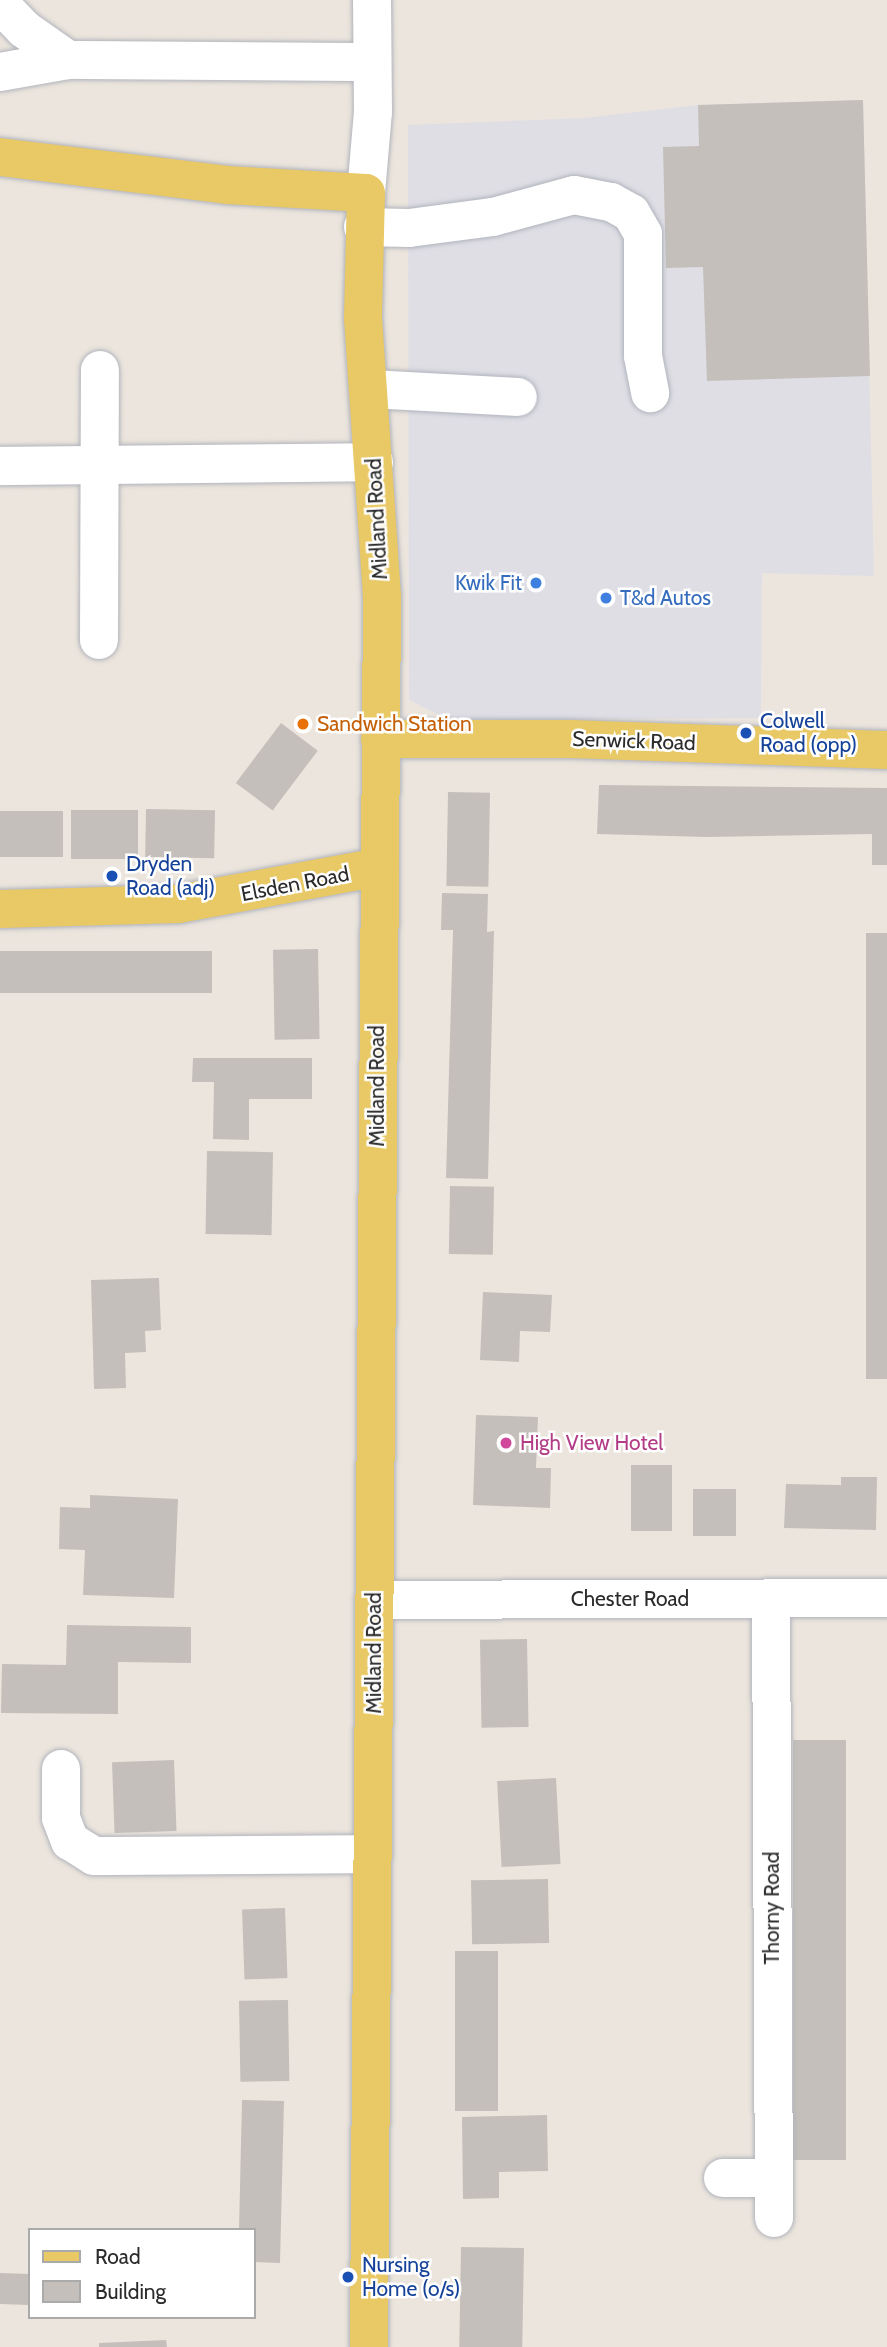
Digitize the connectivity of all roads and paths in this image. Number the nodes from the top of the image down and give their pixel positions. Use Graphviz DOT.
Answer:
graph roads {
  1 [pos="372,0"];
  2 [pos="0,4"];
  3 [pos="68,60"];
  4 [pos="371,62"];
  5 [pos="0,72"];
  6 [pos="0,157"];
  7 [pos="364,210"];
  8 [pos="100,370"];
  9 [pos="371,388"];
  10 [pos="650,393"];
  11 [pos="518,397"];
  12 [pos="374,462"];
  13 [pos="99,465"];
  14 [pos="0,466"];
  15 [pos="99,640"];
  16 [pos="380,739"];
  17 [pos="887,750"];
  18 [pos="380,867"];
  19 [pos="0,909"];
  20 [pos="771,1598"];
  21 [pos="887,1598"];
  22 [pos="374,1600"];
  23 [pos="61,1769"];
  24 [pos="372,1854"];
  25 [pos="723,2178"];
  26 [pos="774,2178"];
  27 [pos="774,2218"];
  28 [pos="369,2347"];
  1 -- 4 [label="street"];
  2 -- 3 [label="street"];
  3 -- 4 [label="street"];
  3 -- 5 [label="street"];
  4 -- 7 [label="street"];
  6 -- 7 [label="main road"];
  7 -- 9 [label="main road, Midland Road"];
  7 -- 10 [label="street"];
  8 -- 13 [label="street"];
  9 -- 11 [label="street"];
  9 -- 12 [label="main road, Midland Road"];
  12 -- 13 [label="street"];
  12 -- 16 [label="main road, Midland Road"];
  13 -- 14 [label="street"];
  13 -- 15 [label="street"];
  16 -- 17 [label="main road, Senwick Road"];
  16 -- 18 [label="main road, Midland Road"];
  18 -- 19 [label="main road, Elsden Road"];
  18 -- 22 [label="main road, Midland Road"];
  20 -- 21 [label="street, Chester Road"];
  20 -- 22 [label="street, Chester Road"];
  20 -- 26 [label="street, Thorny Road"];
  22 -- 24 [label="main road, Midland Road"];
  23 -- 24 [label="street"];
  24 -- 28 [label="main road, Midland Road"];
  25 -- 26 [label="street"];
  26 -- 27 [label="street, Thorny Road"];
}
